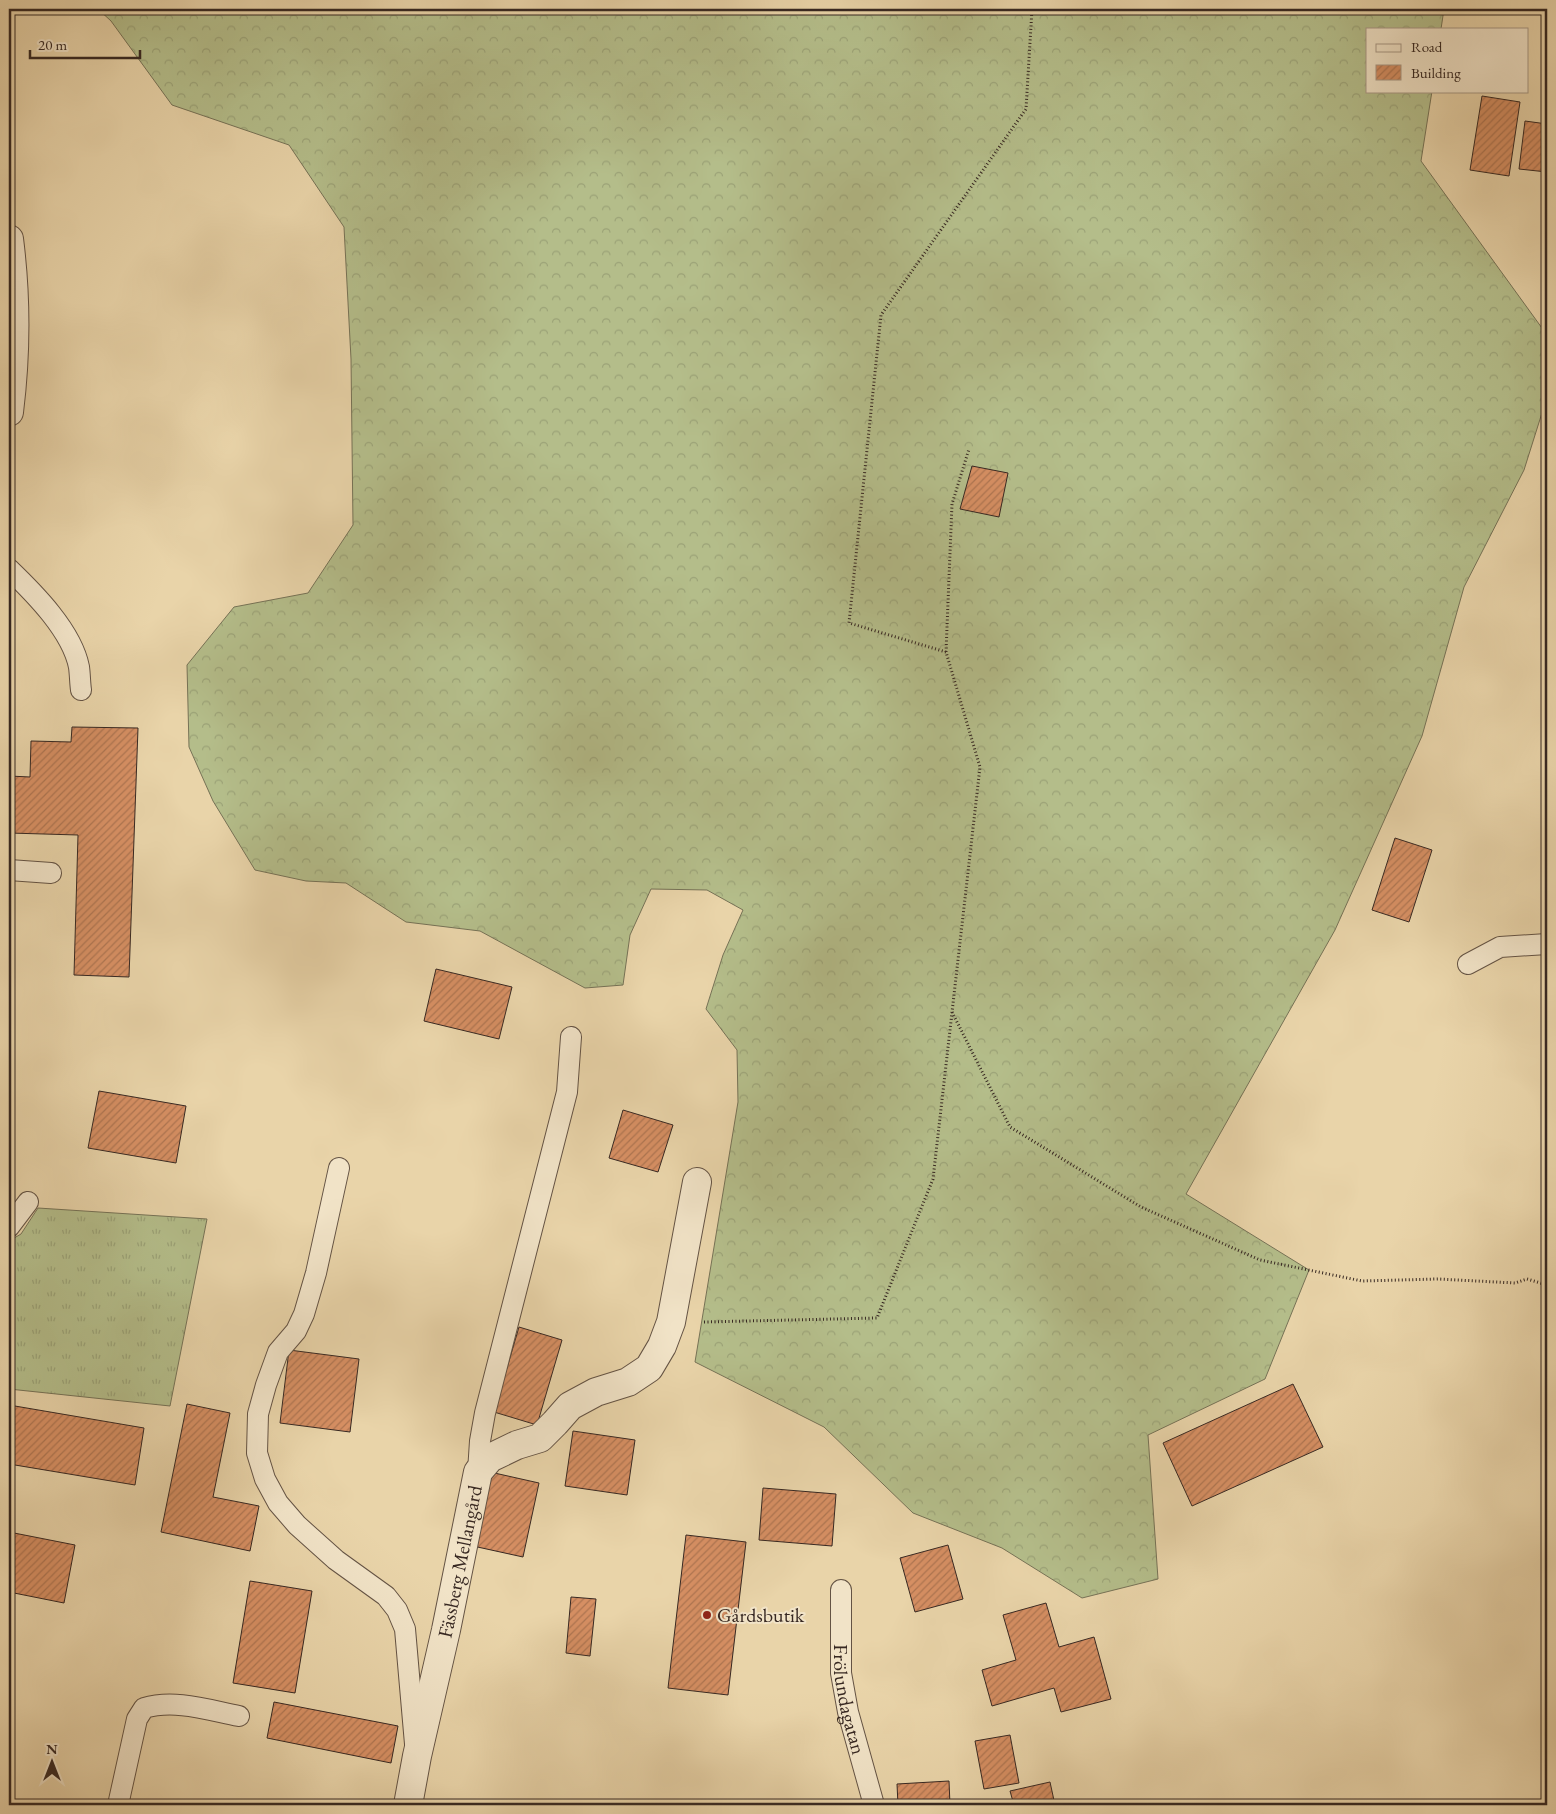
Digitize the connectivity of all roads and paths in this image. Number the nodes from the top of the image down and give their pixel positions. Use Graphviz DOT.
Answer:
graph roads {
  1 [pos="1032,9"];
  2 [pos="9,239"];
  3 [pos="9,412"];
  4 [pos="969,449"];
  5 [pos="9,568"];
  6 [pos="946,652"];
  7 [pos="81,690"];
  8 [pos="9,870"];
  9 [pos="51,873"];
  10 [pos="1547,944"];
  11 [pos="1468,964"];
  12 [pos="952,1011"];
  13 [pos="571,1037"];
  14 [pos="339,1168"];
  15 [pos="698,1182"];
  16 [pos="28,1202"];
  17 [pos="9,1227"];
  18 [pos="1547,1286"];
  19 [pos="671,1322"];
  20 [pos="478,1472"];
  21 [pos="841,1590"];
  22 [pos="239,1716"];
  23 [pos="417,1756"];
  24 [pos="118,1805"];
  25 [pos="408,1805"];
  26 [pos="874,1805"];
  1 -- 6 [label="path"];
  2 -- 3 [label="street"];
  4 -- 6 [label="path"];
  5 -- 7 [label="lane"];
  6 -- 12 [label="path"];
  8 -- 9 [label="lane"];
  10 -- 11 [label="lane"];
  12 -- 18 [label="path"];
  12 -- 19 [label="path"];
  13 -- 20 [label="lane"];
  14 -- 23 [label="lane"];
  15 -- 19 [label="street, Fässberg Mellangård"];
  16 -- 17 [label="lane"];
  19 -- 20 [label="street, Fässberg Mellangård"];
  20 -- 23 [label="street, Fässberg Mellangård"];
  21 -- 26 [label="lane, Frölundagatan"];
  22 -- 24 [label="lane"];
  23 -- 25 [label="street, Fässberg Mellangård"];
}
